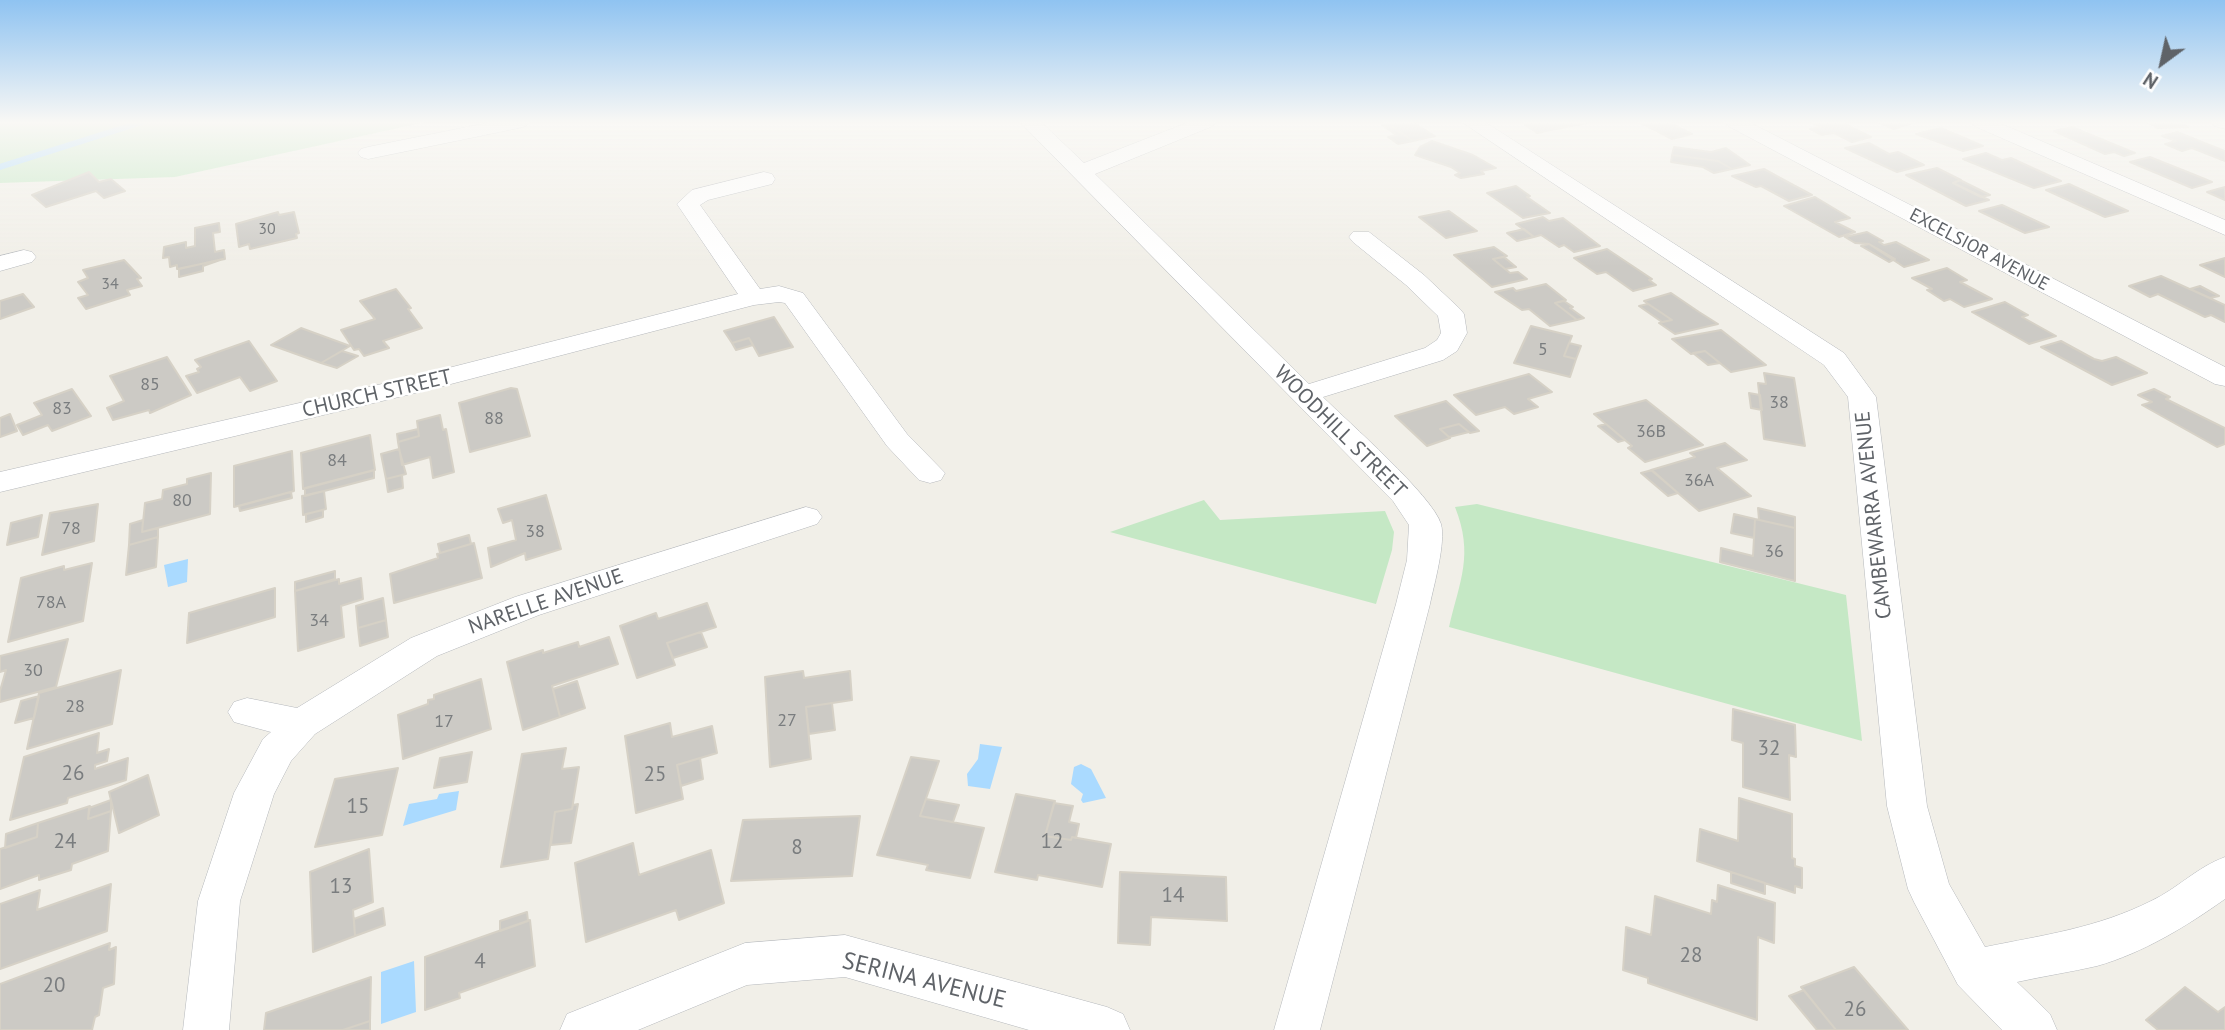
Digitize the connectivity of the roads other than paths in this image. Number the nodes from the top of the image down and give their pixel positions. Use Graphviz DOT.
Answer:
graph roads {
  1 [pos="1086,170"];
  2 [pos="1545,170"];
  3 [pos="1827,170"];
  4 [pos="2092,170"];
  5 [pos="1081,172"];
  6 [pos="764,179"];
  7 [pos="2225,228"];
  8 [pos="1361,237"];
  9 [pos="24,257"];
  10 [pos="0,264"];
  11 [pos="753,298"];
  12 [pos="2225,378"];
  13 [pos="1304,394"];
  14 [pos="930,473"];
  15 [pos="0,482"];
  16 [pos="806,517"];
  17 [pos="247,712"];
  18 [pos="302,724"];
  19 [pos="2225,875"];
  20 [pos="1974,970"];
  21 [pos="206,1030"];
  22 [pos="583,1030"];
  23 [pos="1107,1030"];
  24 [pos="1297,1030"];
  25 [pos="2034,1030"];
  1 -- 5 [label="street"];
  2 -- 20 [label="street, CAMBEWARRA AVENUE"];
  3 -- 12 [label="street, EXCELSIOR AVENUE"];
  4 -- 7 [label="street"];
  5 -- 13 [label="street, WOODHILL STREET"];
  6 -- 11 [label="street"];
  8 -- 13 [label="street"];
  9 -- 10 [label="street"];
  11 -- 14 [label="street, CHURCH STREET"];
  11 -- 15 [label="street, CHURCH STREET"];
  13 -- 24 [label="street, WOODHILL STREET"];
  16 -- 18 [label="street, NARELLE AVENUE"];
  17 -- 18 [label="street"];
  18 -- 21 [label="street, NARELLE AVENUE"];
  19 -- 20 [label="street"];
  20 -- 25 [label="street, CAMBEWARRA AVENUE"];
  22 -- 23 [label="street, SERINA AVENUE"];
}
